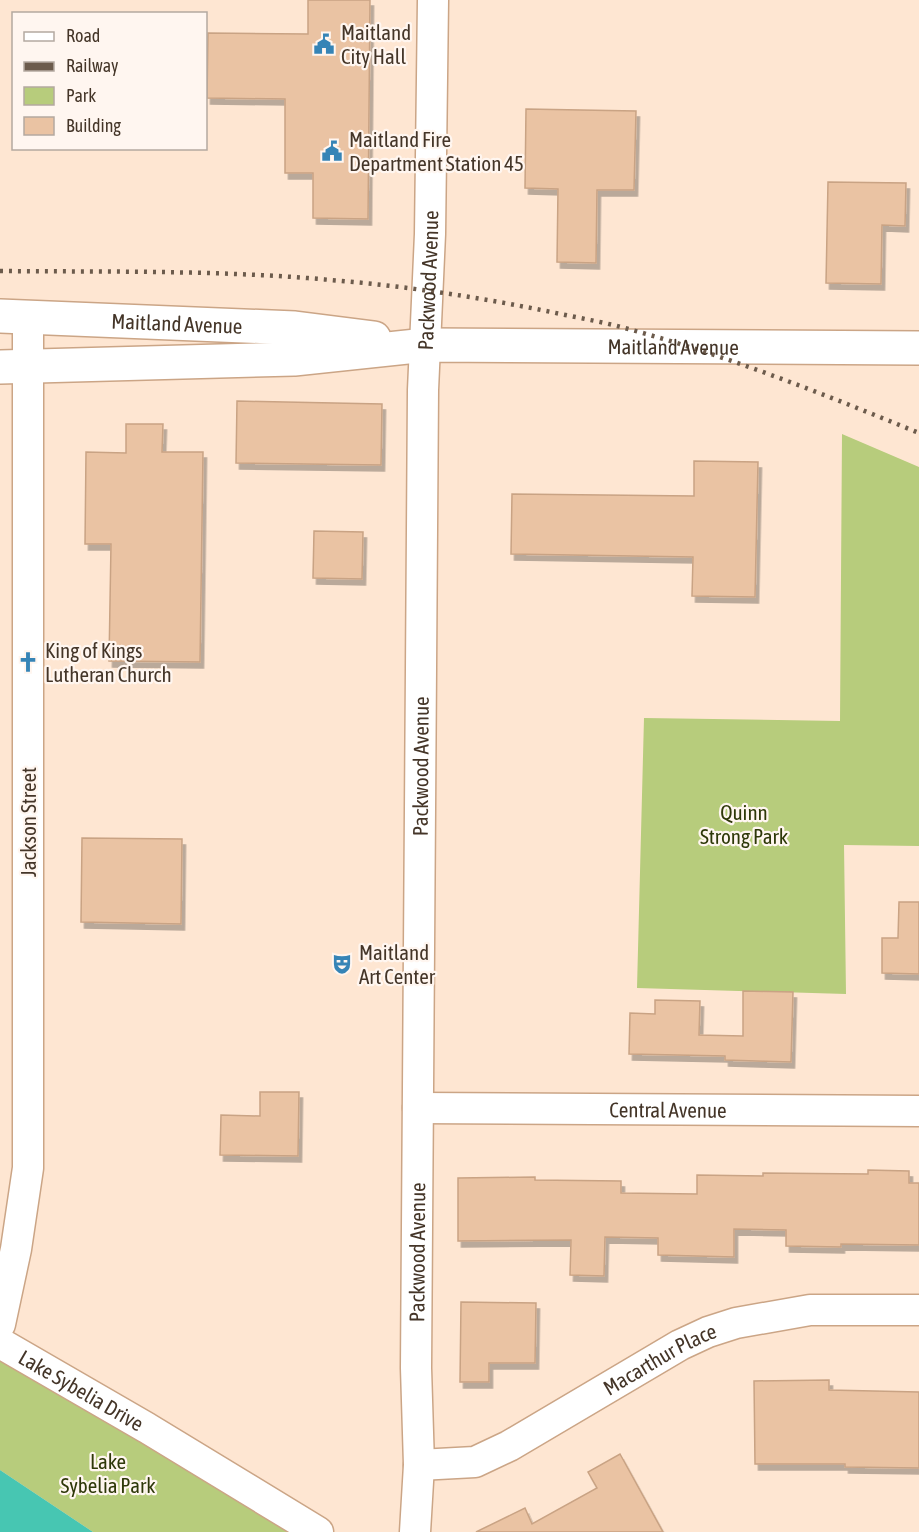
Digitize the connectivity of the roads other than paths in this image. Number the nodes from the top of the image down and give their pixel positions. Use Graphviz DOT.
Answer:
graph roads {
  1 [pos="433,0"];
  2 [pos="14,317"];
  3 [pos="426,345"];
  4 [pos="919,348"];
  5 [pos="14,367"];
  6 [pos="418,1108"];
  7 [pos="919,1111"];
  8 [pos="919,1310"];
  9 [pos="0,1324"];
  10 [pos="0,1343"];
  11 [pos="419,1465"];
  12 [pos="318,1532"];
  13 [pos="415,1532"];
  1 -- 3 [label="street, Packwood Avenue"];
  2 -- 3 [label="main road, Maitland Avenue"];
  2 -- 5 [label="street, Jackson Street"];
  3 -- 4 [label="main road, Maitland Avenue"];
  3 -- 5 [label="main road, Maitland Avenue"];
  3 -- 6 [label="street, Packwood Avenue"];
  5 -- 9 [label="street, Jackson Street"];
  6 -- 7 [label="street, Central Avenue"];
  6 -- 11 [label="street, Packwood Avenue"];
  8 -- 11 [label="street, Macarthur Place"];
  10 -- 12 [label="street, Lake Sybelia Drive"];
  11 -- 13 [label="street, Packwood Avenue"];
}
